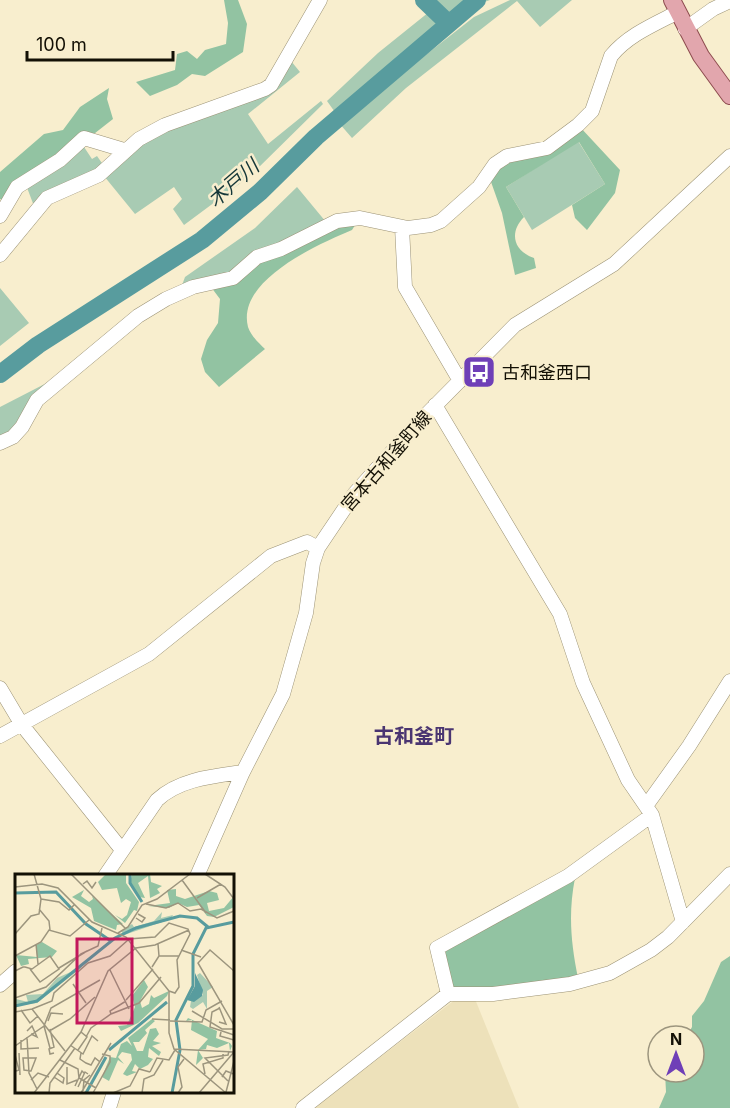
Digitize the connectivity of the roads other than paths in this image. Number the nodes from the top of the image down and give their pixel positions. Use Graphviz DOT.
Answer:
graph roads {
  1 [pos="320,0"];
  2 [pos="730,1"];
  3 [pos="674,3"];
  4 [pos="685,29"];
  5 [pos="730,96"];
  6 [pos="124,150"];
  7 [pos="730,156"];
  8 [pos="0,216"];
  9 [pos="402,227"];
  10 [pos="0,255"];
  11 [pos="460,381"];
  12 [pos="435,405"];
  13 [pos="0,443"];
  14 [pos="318,548"];
  15 [pos="730,681"];
  16 [pos="0,688"];
  17 [pos="22,725"];
  18 [pos="0,736"];
  19 [pos="243,772"];
  20 [pos="649,810"];
  21 [pos="122,850"];
  22 [pos="106,874"];
  23 [pos="198,874"];
  24 [pos="730,874"];
  25 [pos="683,922"];
  26 [pos="15,972"];
  27 [pos="0,985"];
  28 [pos="448,994"];
  29 [pos="114,1093"];
  30 [pos="109,1108"];
  31 [pos="303,1108"];
  1 -- 6 [label="street"];
  2 -- 4 [label="street"];
  3 -- 4 [label="main road"];
  3 -- 9 [label="street"];
  4 -- 5 [label="main road"];
  6 -- 8 [label="street"];
  6 -- 10 [label="street"];
  7 -- 11 [label="street, 宮本古和釜町線"];
  9 -- 11 [label="street"];
  9 -- 13 [label="street"];
  11 -- 12 [label="street, 宮本古和釜町線"];
  12 -- 14 [label="street, 宮本古和釜町線"];
  12 -- 20 [label="street"];
  14 -- 17 [label="street"];
  14 -- 19 [label="street, 宮本古和釜町線"];
  15 -- 20 [label="street"];
  16 -- 17 [label="street"];
  17 -- 18 [label="street"];
  17 -- 21 [label="street"];
  19 -- 21 [label="street"];
  19 -- 23 [label="street, 宮本古和釜町線"];
  20 -- 25 [label="street"];
  20 -- 28 [label="street"];
  21 -- 22 [label="street"];
  24 -- 25 [label="street"];
  25 -- 28 [label="street"];
  26 -- 27 [label="street"];
  28 -- 31 [label="street"];
  29 -- 30 [label="street"];
}
